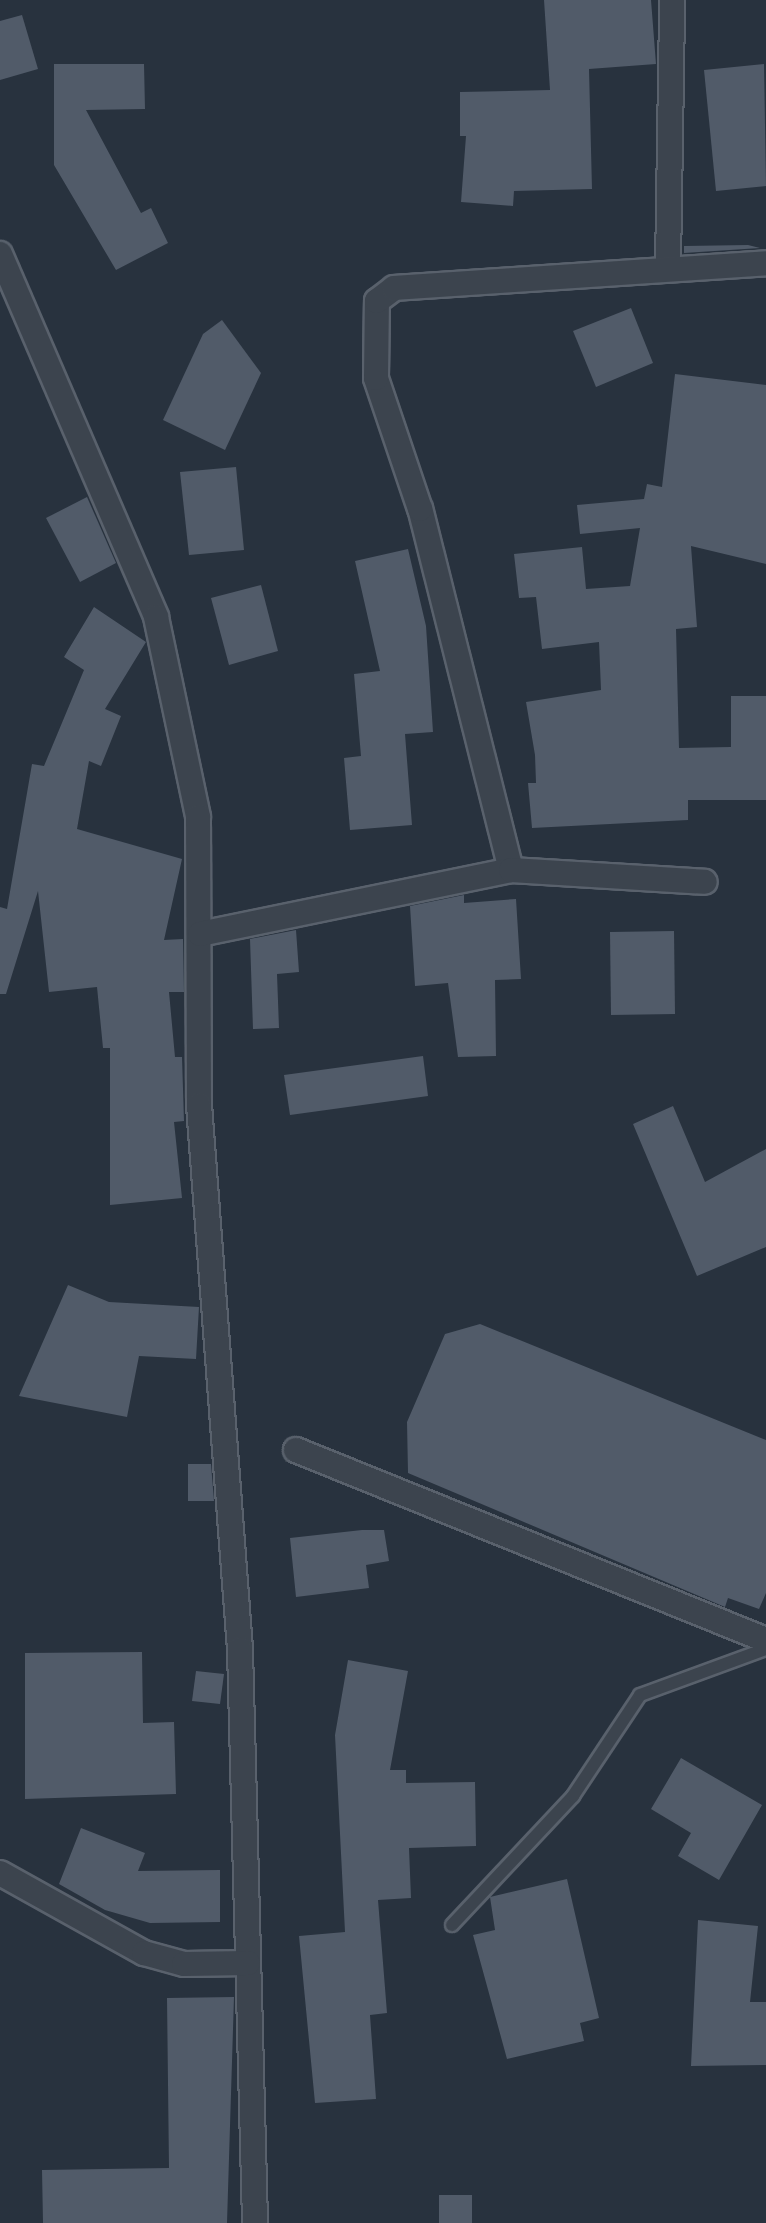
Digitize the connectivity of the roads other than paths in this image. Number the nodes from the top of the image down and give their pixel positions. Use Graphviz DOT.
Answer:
graph roads {
  1 [pos="672,0"];
  2 [pos="0,254"];
  3 [pos="766,263"];
  4 [pos="668,266"];
  5 [pos="511,870"];
  6 [pos="705,882"];
  7 [pos="200,934"];
  8 [pos="296,1450"];
  9 [pos="766,1640"];
  10 [pos="766,1649"];
  11 [pos="0,1873"];
  12 [pos="452,1925"];
  13 [pos="248,1963"];
  14 [pos="255,2223"];
  1 -- 4 [label="street"];
  2 -- 7 [label="street"];
  3 -- 4 [label="street"];
  4 -- 5 [label="street"];
  5 -- 6 [label="street"];
  5 -- 7 [label="street"];
  7 -- 13 [label="street"];
  8 -- 9 [label="street"];
  10 -- 12 [label="lane"];
  11 -- 13 [label="street"];
  13 -- 14 [label="street"];
}
